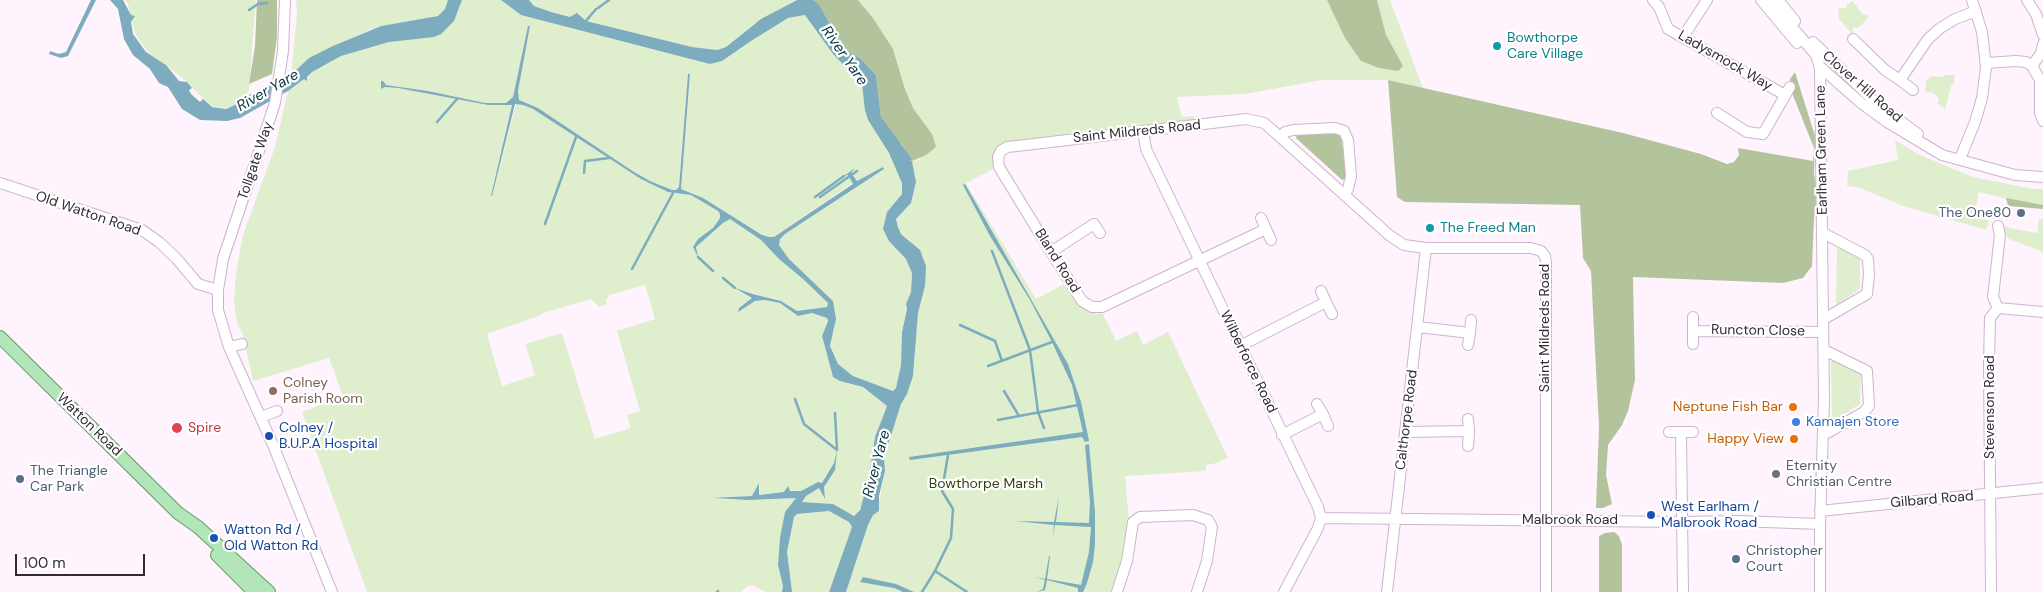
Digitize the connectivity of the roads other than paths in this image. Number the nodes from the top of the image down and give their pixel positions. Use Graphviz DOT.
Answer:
graph roads {
  1 [pos="285,0"];
  2 [pos="1653,0"];
  3 [pos="1707,0"];
  4 [pos="1761,0"];
  5 [pos="1771,0"];
  6 [pos="1778,0"];
  7 [pos="1972,0"];
  8 [pos="2027,0"];
  9 [pos="1976,11"];
  10 [pos="2043,35"];
  11 [pos="1683,37"];
  12 [pos="1853,40"];
  13 [pos="2043,44"];
  14 [pos="1986,63"];
  15 [pos="2032,66"];
  16 [pos="1820,68"];
  17 [pos="1900,80"];
  18 [pos="1913,90"];
  19 [pos="1717,113"];
  20 [pos="2043,121"];
  21 [pos="1143,131"];
  22 [pos="1280,137"];
  23 [pos="1960,159"];
  24 [pos="997,162"];
  25 [pos="2043,177"];
  26 [pos="0,183"];
  27 [pos="1344,195"];
  28 [pos="1261,218"];
  29 [pos="1094,224"];
  30 [pos="1998,226"];
  31 [pos="1266,229"];
  32 [pos="1823,233"];
  33 [pos="1271,240"];
  34 [pos="1426,248"];
  35 [pos="1051,252"];
  36 [pos="1199,261"];
  37 [pos="218,290"];
  38 [pos="1321,291"];
  39 [pos="1326,302"];
  40 [pos="1998,308"];
  41 [pos="2043,312"];
  42 [pos="1332,314"];
  43 [pos="1693,317"];
  44 [pos="1824,319"];
  45 [pos="1471,320"];
  46 [pos="1418,327"];
  47 [pos="1693,331"];
  48 [pos="1823,332"];
  49 [pos="1470,333"];
  50 [pos="0,337"];
  51 [pos="242,344"];
  52 [pos="1693,344"];
  53 [pos="1468,345"];
  54 [pos="1240,346"];
  55 [pos="229,347"];
  56 [pos="1824,350"];
  57 [pos="1317,404"];
  58 [pos="277,411"];
  59 [pos="1323,414"];
  60 [pos="261,417"];
  61 [pos="1468,419"];
  62 [pos="1328,426"];
  63 [pos="1468,431"];
  64 [pos="1405,432"];
  65 [pos="1669,432"];
  66 [pos="1681,432"];
  67 [pos="1692,432"];
  68 [pos="1824,433"];
  69 [pos="1282,435"];
  70 [pos="1468,446"];
  71 [pos="2043,488"];
  72 [pos="1991,495"];
  73 [pos="1820,511"];
  74 [pos="178,512"];
  75 [pos="1321,518"];
  76 [pos="1395,519"];
  77 [pos="1546,520"];
  78 [pos="1682,522"];
  79 [pos="1820,524"];
  80 [pos="254,592"];
  81 [pos="269,592"];
  82 [pos="332,592"];
  83 [pos="1117,592"];
  84 [pos="1197,592"];
  85 [pos="1284,592"];
  86 [pos="1387,592"];
  87 [pos="1546,592"];
  88 [pos="1683,592"];
  89 [pos="1820,592"];
  90 [pos="1991,592"];
  1 -- 37 [label="street, Tollgate Way"];
  2 -- 11 [label="street, Ladysmock Way"];
  3 -- 11 [label="street"];
  4 -- 16 [label="street, Clover Hill Road"];
  5 -- 16 [label="street, Clover Hill Road"];
  6 -- 23 [label="street, Clover Hill Road"];
  7 -- 9 [label="street"];
  8 -- 10 [label="street"];
  9 -- 14 [label="street"];
  9 -- 17 [label="street"];
  11 -- 19 [label="street, Ladysmock Way"];
  12 -- 17 [label="street"];
  13 -- 15 [label="street"];
  14 -- 15 [label="street"];
  14 -- 23 [label="street"];
  15 -- 20 [label="street"];
  16 -- 23 [label="street, Clover Hill Road"];
  16 -- 32 [label="street, Earlham Green Lane"];
  17 -- 18 [label="street"];
  21 -- 22 [label="street, Saint Mildreds Road"];
  21 -- 24 [label="street, Saint Mildreds Road"];
  21 -- 36 [label="street, Wilberforce Road"];
  22 -- 27 [label="street, Saint Mildreds Road"];
  22 -- 27 [label="street"];
  23 -- 25 [label="street, Clover Hill Road"];
  24 -- 35 [label="street, Bland Road"];
  26 -- 37 [label="street, Old Watton Road"];
  27 -- 34 [label="street, Saint Mildreds Road"];
  28 -- 31 [label="street"];
  29 -- 35 [label="street"];
  30 -- 40 [label="street, Stevenson Road"];
  31 -- 33 [label="street"];
  31 -- 36 [label="street, Bland Road"];
  32 -- 44 [label="street, Earlham Green Lane"];
  32 -- 44 [label="street, Earlham Green Lane"];
  34 -- 46 [label="street, Calthorpe Road"];
  34 -- 77 [label="street, Saint Mildreds Road"];
  35 -- 36 [label="street, Bland Road"];
  36 -- 54 [label="street, Wilberforce Road"];
  37 -- 55 [label="street"];
  38 -- 39 [label="street"];
  39 -- 42 [label="street"];
  39 -- 54 [label="street"];
  40 -- 41 [label="street"];
  40 -- 72 [label="street, Stevenson Road"];
  43 -- 47 [label="street, Runcton Close"];
  44 -- 48 [label="street, Earlham Green Lane"];
  45 -- 49 [label="street"];
  46 -- 49 [label="street"];
  46 -- 64 [label="street, Calthorpe Road"];
  47 -- 48 [label="street, Runcton Close"];
  47 -- 52 [label="street, Runcton Close"];
  48 -- 56 [label="street, Earlham Green Lane"];
  49 -- 53 [label="street"];
  50 -- 74 [label="main road, Watton Road"];
  51 -- 55 [label="street"];
  54 -- 69 [label="street, Wilberforce Road"];
  55 -- 60 [label="street"];
  56 -- 68 [label="street, Earlham Green Lane"];
  56 -- 68 [label="street"];
  57 -- 59 [label="street"];
  58 -- 60 [label="street"];
  59 -- 62 [label="street"];
  59 -- 69 [label="street"];
  60 -- 82 [label="street"];
  61 -- 63 [label="street"];
  63 -- 64 [label="street"];
  63 -- 70 [label="street"];
  64 -- 76 [label="street, Calthorpe Road"];
  65 -- 66 [label="street"];
  66 -- 67 [label="street"];
  66 -- 78 [label="street"];
  68 -- 73 [label="street, Earlham Green Lane"];
  69 -- 75 [label="street, Wilberforce Road"];
  71 -- 72 [label="street, Gilbard Road"];
  72 -- 73 [label="street, Gilbard Road"];
  72 -- 90 [label="street, Stevenson Road"];
  73 -- 79 [label="street, Earlham Green Lane"];
  74 -- 80 [label="main road, Watton Road"];
  74 -- 81 [label="main road, Watton Road"];
  75 -- 76 [label="street, Malbrook Road"];
  75 -- 85 [label="street"];
  76 -- 77 [label="street, Malbrook Road"];
  76 -- 86 [label="street, Calthorpe Road"];
  77 -- 78 [label="street, Malbrook Road"];
  77 -- 87 [label="street, Saint Mildreds Road"];
  78 -- 79 [label="street, Malbrook Road"];
  78 -- 88 [label="street"];
  79 -- 89 [label="street, Earlham Green Lane"];
  83 -- 84 [label="street"];
}
